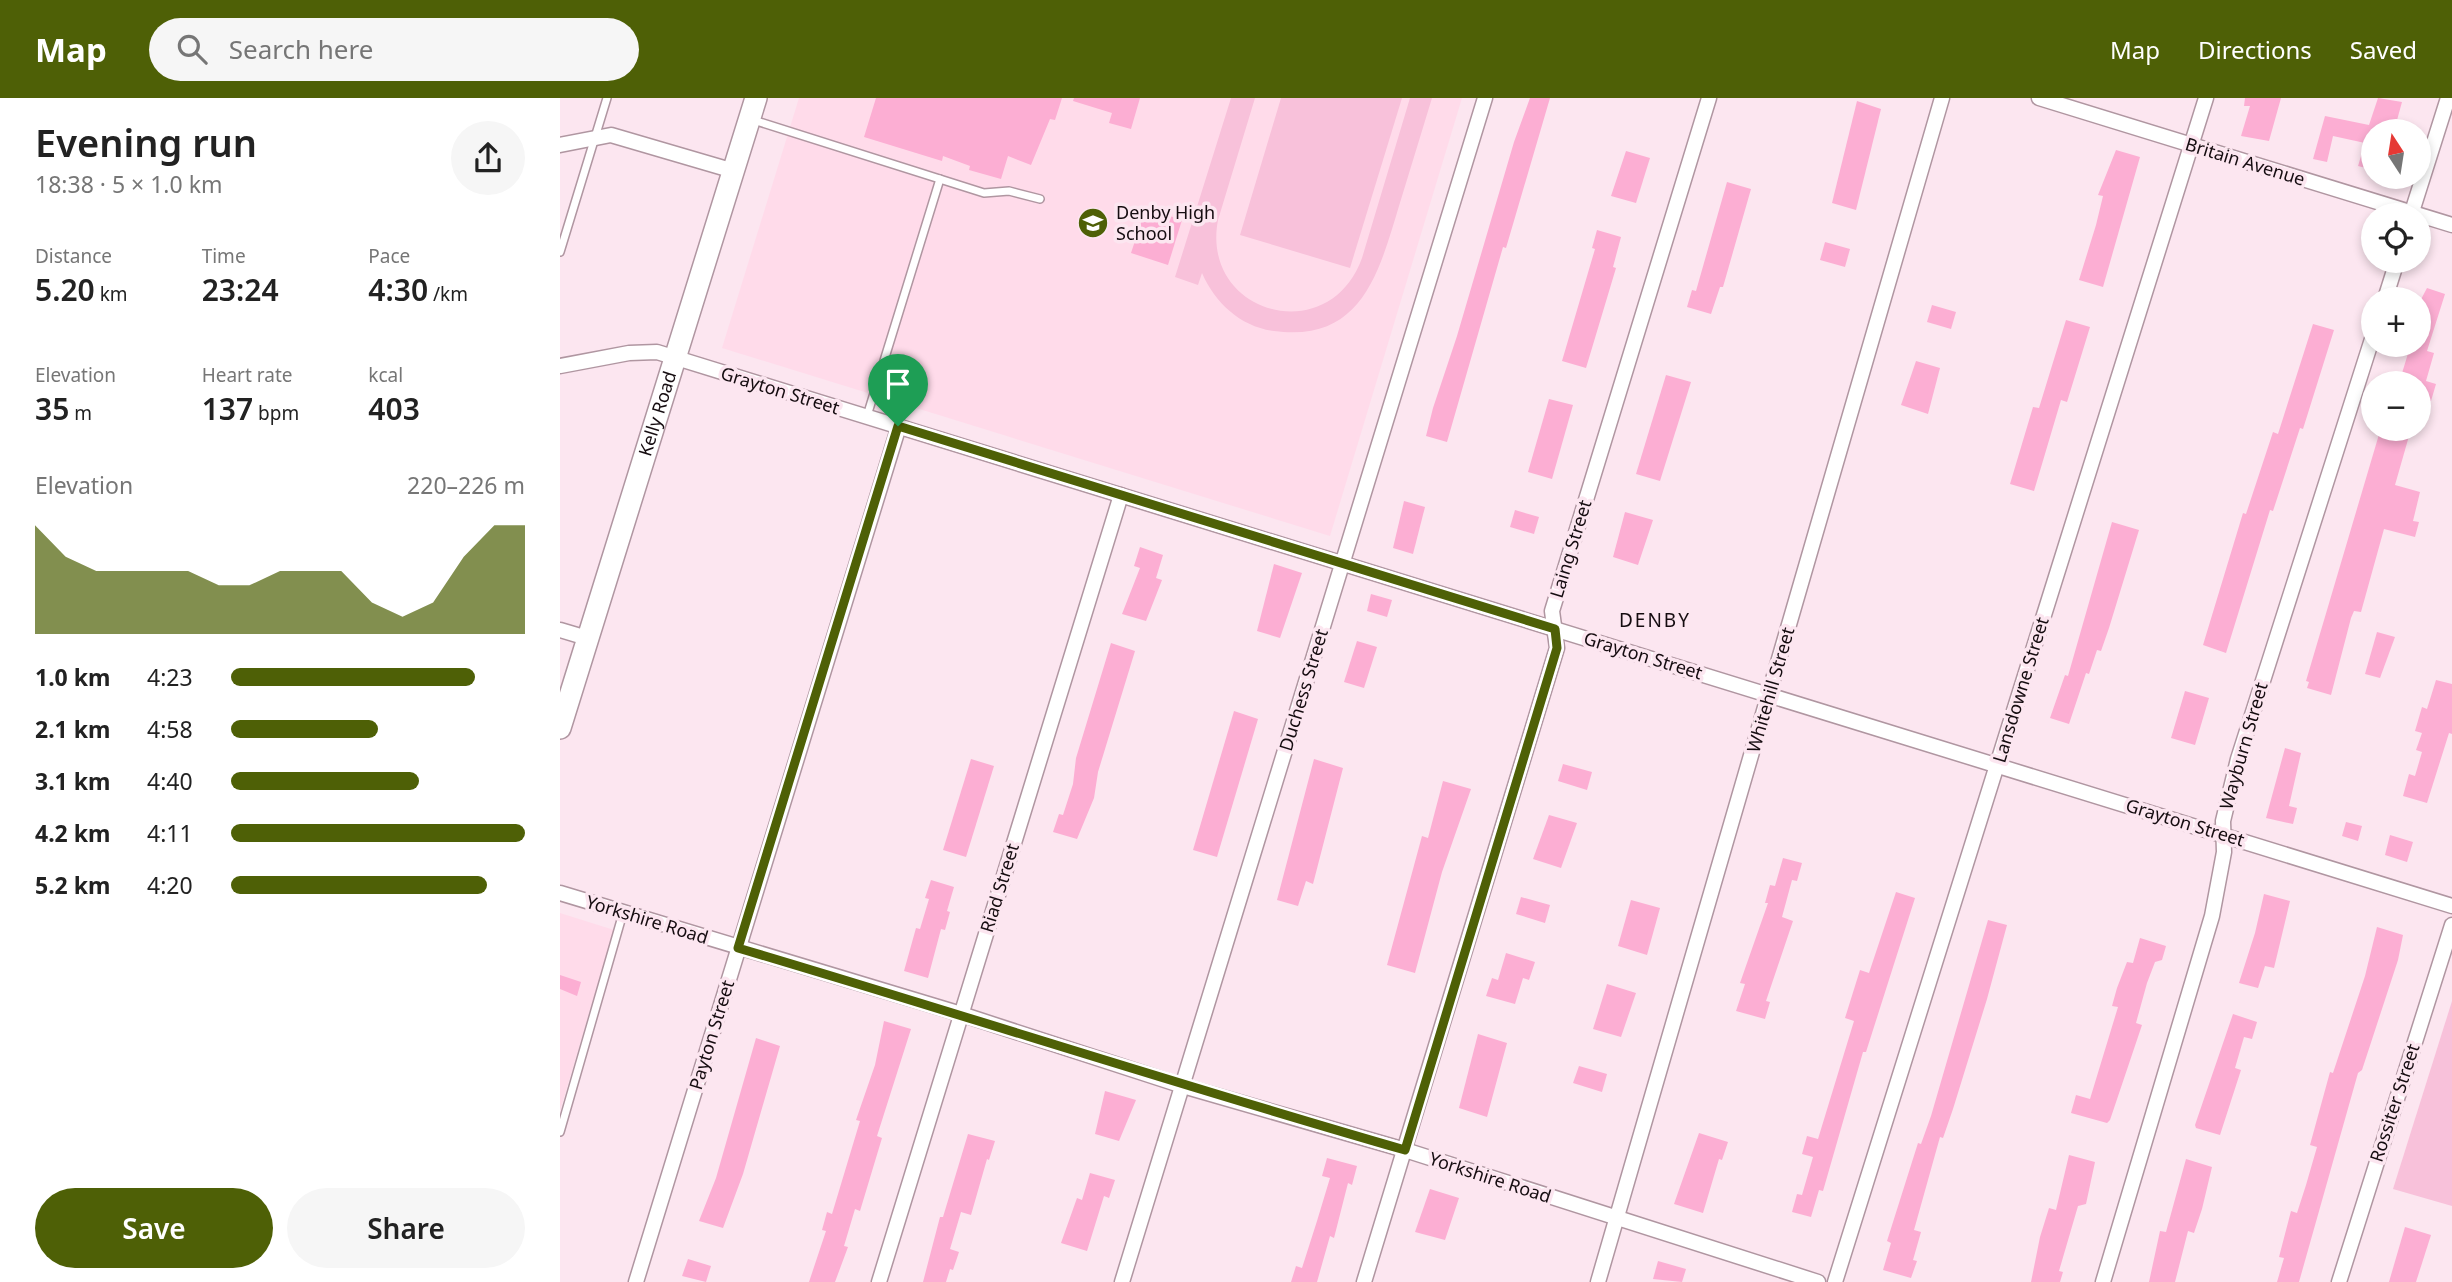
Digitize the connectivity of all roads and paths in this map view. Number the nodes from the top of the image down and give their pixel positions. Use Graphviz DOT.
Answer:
graph roads {
  1 [pos="607,98"];
  2 [pos="756,98"];
  3 [pos="1485,98"];
  4 [pos="1709,98"];
  5 [pos="1942,98"];
  6 [pos="2039,98"];
  7 [pos="2206,98"];
  8 [pos="2448,98"];
  9 [pos="750,119"];
  10 [pos="595,137"];
  11 [pos="560,145"];
  12 [pos="2191,145"];
  13 [pos="734,171"];
  14 [pos="940,179"];
  15 [pos="1040,199"];
  16 [pos="2377,203"];
  17 [pos="2415,203"];
  18 [pos="2431,219"];
  19 [pos="2452,225"];
  20 [pos="560,252"];
  21 [pos="2366,357"];
  22 [pos="674,359"];
  23 [pos="560,366"];
  24 [pos="867,417"];
  25 [pos="898,426"];
  26 [pos="1121,495"];
  27 [pos="1342,563"];
  28 [pos="1555,629"];
  29 [pos="560,630"];
  30 [pos="587,638"];
  31 [pos="1769,695"];
  32 [pos="560,728"];
  33 [pos="1997,765"];
  34 [pos="2224,835"];
  35 [pos="560,893"];
  36 [pos="2452,906"];
  37 [pos="623,913"];
  38 [pos="2452,925"];
  39 [pos="738,948"];
  40 [pos="961,1014"];
  41 [pos="1183,1086"];
  42 [pos="560,1132"];
  43 [pos="1405,1150"];
  44 [pos="1617,1220"];
  45 [pos="636,1282"];
  46 [pos="878,1282"];
  47 [pos="1122,1282"];
  48 [pos="1364,1282"];
  49 [pos="1598,1282"];
  50 [pos="1818,1282"];
  51 [pos="1835,1282"];
  52 [pos="2103,1282"];
  53 [pos="2339,1282"];
  1 -- 10 [label="lane"];
  2 -- 9 [label="street, Kelly Road"];
  3 -- 27 [label="street, Duchess Street"];
  4 -- 28 [label="street, Laing Street"];
  5 -- 31 [label="street, Whitehill Street"];
  6 -- 12 [label="street, Britain Avenue"];
  7 -- 12 [label="street, Lansdowne Street"];
  8 -- 17 [label="street"];
  9 -- 13 [label="street, Kelly Road"];
  9 -- 14 [label="lane"];
  10 -- 11 [label="street"];
  10 -- 13 [label="street"];
  10 -- 20 [label="lane"];
  12 -- 16 [label="street, Britain Avenue"];
  12 -- 33 [label="street, Lansdowne Street"];
  13 -- 22 [label="street, Kelly Road"];
  14 -- 15 [label="lane"];
  14 -- 24 [label="lane"];
  18 -- 19 [label="street, Britain Avenue"];
  21 -- 34 [label="street, Wayburn Street"];
  22 -- 23 [label="street, Grayton Street"];
  22 -- 24 [label="street, Grayton Street"];
  22 -- 30 [label="street, Kelly Road"];
  24 -- 25 [label="street, Grayton Street"];
  25 -- 26 [label="street, Grayton Street"];
  25 -- 39 [label="street, Payton Street"];
  26 -- 27 [label="street, Grayton Street"];
  26 -- 40 [label="street, Riad Street"];
  27 -- 28 [label="street, Grayton Street"];
  27 -- 41 [label="street, Duchess Street"];
  28 -- 31 [label="street, Grayton Street"];
  28 -- 43 [label="street, Laing Street"];
  29 -- 30 [label="street"];
  30 -- 32 [label="street, Kelly Road"];
  31 -- 33 [label="street, Grayton Street"];
  31 -- 44 [label="street, Whitehill Street"];
  33 -- 34 [label="street, Grayton Street"];
  33 -- 51 [label="street, Lansdowne Street"];
  34 -- 36 [label="street, Grayton Street"];
  34 -- 52 [label="street, Wayburn Street"];
  35 -- 37 [label="street, Yorkshire Road"];
  37 -- 39 [label="street, Yorkshire Road"];
  37 -- 42 [label="lane"];
  38 -- 53 [label="street, Rossiter Street"];
  39 -- 40 [label="street, Yorkshire Road"];
  39 -- 45 [label="street, Payton Street"];
  40 -- 41 [label="street, Yorkshire Road"];
  40 -- 46 [label="street, Riad Street"];
  41 -- 43 [label="street, Yorkshire Road"];
  41 -- 47 [label="street, Duchess Street"];
  43 -- 44 [label="street, Yorkshire Road"];
  43 -- 48 [label="street, Laing Street"];
  44 -- 49 [label="street, Whitehill Street"];
  44 -- 50 [label="street, Yorkshire Road"];
}
